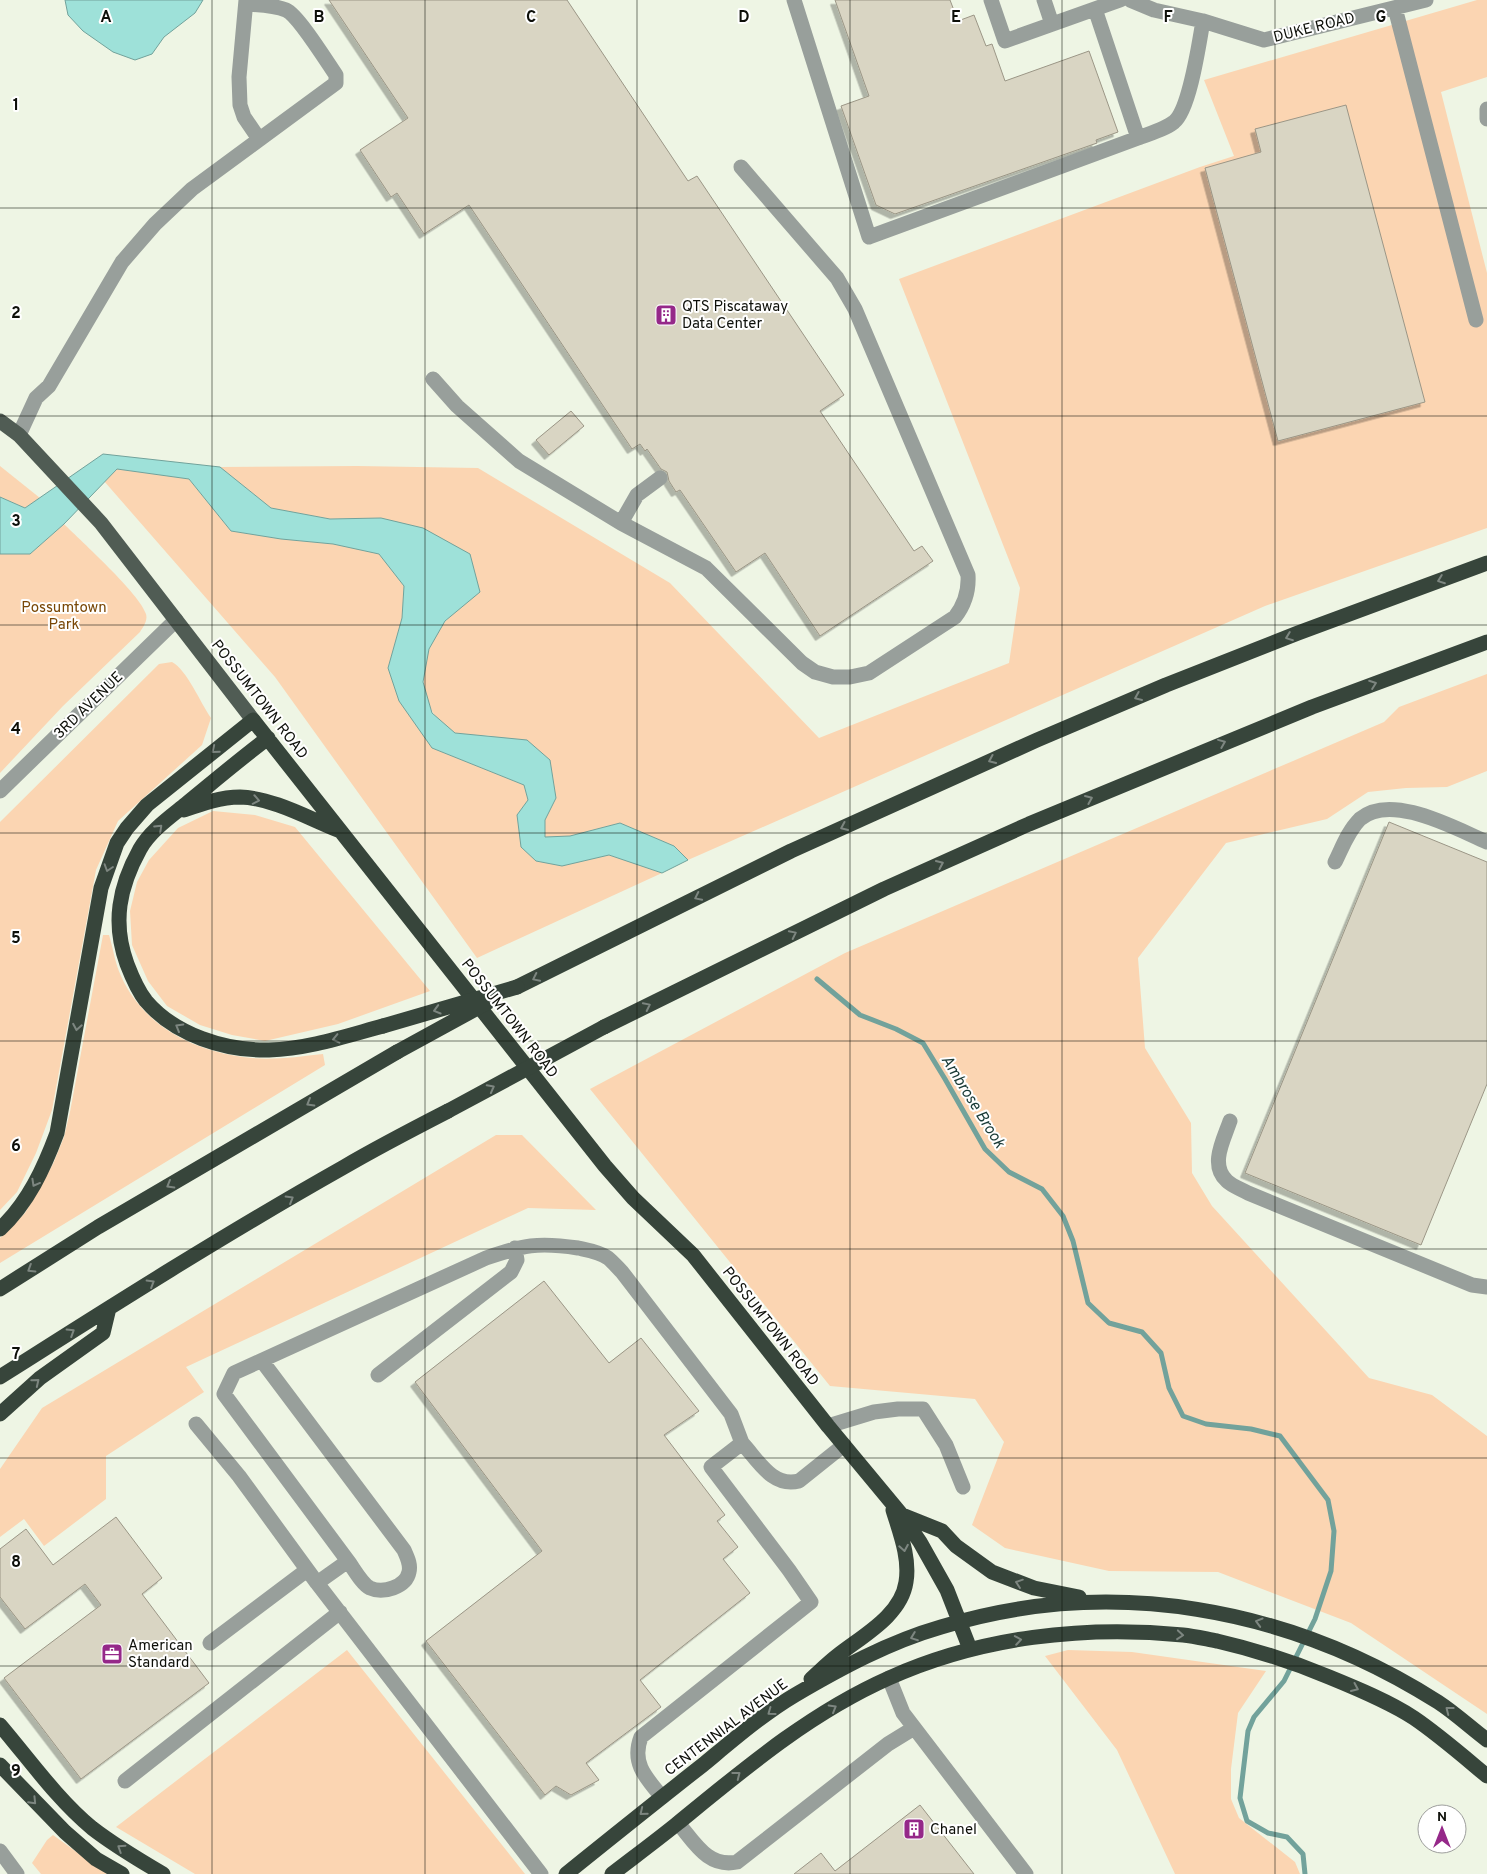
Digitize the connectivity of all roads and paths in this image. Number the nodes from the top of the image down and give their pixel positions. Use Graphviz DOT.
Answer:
graph roads {
  1 [pos="794,0"];
  2 [pos="991,0"];
  3 [pos="1044,0"];
  4 [pos="1120,0"];
  5 [pos="1130,0"];
  6 [pos="1426,0"];
  7 [pos="246,2"];
  8 [pos="1395,8"];
  9 [pos="1094,9"];
  10 [pos="1203,21"];
  11 [pos="1052,24"];
  12 [pos="1487,109"];
  13 [pos="1487,119"];
  14 [pos="1138,138"];
  15 [pos="259,139"];
  16 [pos="741,167"];
  17 [pos="1476,320"];
  18 [pos="433,379"];
  19 [pos="0,421"];
  20 [pos="19,435"];
  21 [pos="660,478"];
  22 [pos="621,523"];
  23 [pos="1487,563"];
  24 [pos="176,620"];
  25 [pos="1487,642"];
  26 [pos="253,720"];
  27 [pos="268,738"];
  28 [pos="0,791"];
  29 [pos="175,813"];
  30 [pos="338,830"];
  31 [pos="1487,842"];
  32 [pos="1335,862"];
  33 [pos="517,987"];
  34 [pos="1230,1121"];
  35 [pos="0,1229"];
  36 [pos="515,1248"];
  37 [pos="1487,1287"];
  38 [pos="0,1289"];
  39 [pos="109,1308"];
  40 [pos="262,1361"];
  41 [pos="378,1375"];
  42 [pos="0,1377"];
  43 [pos="0,1414"];
  44 [pos="196,1424"];
  45 [pos="828,1426"];
  46 [pos="742,1442"];
  47 [pos="844,1445"];
  48 [pos="963,1486"];
  49 [pos="891,1502"];
  50 [pos="902,1514"];
  51 [pos="348,1561"];
  52 [pos="307,1570"];
  53 [pos="317,1583"];
  54 [pos="1100,1602"];
  55 [pos="340,1612"];
  56 [pos="960,1622"];
  57 [pos="210,1643"];
  58 [pos="970,1649"];
  59 [pos="889,1678"];
  60 [pos="792,1696"];
  61 [pos="0,1724"];
  62 [pos="914,1728"];
  63 [pos="1487,1740"];
  64 [pos="0,1765"];
  65 [pos="1487,1776"];
  66 [pos="125,1781"];
  67 [pos="662,1797"];
  68 [pos="678,1823"];
  69 [pos="0,1851"];
  70 [pos="17,1874"];
  71 [pos="122,1874"];
  72 [pos="163,1874"];
  73 [pos="541,1874"];
  74 [pos="566,1874"];
  75 [pos="612,1874"];
  76 [pos="1026,1874"];
  1 -- 14 [label="street"];
  2 -- 11 [label="street"];
  3 -- 11 [label="street"];
  4 -- 9 [label="street"];
  5 -- 10 [label="street, DUKE ROAD"];
  6 -- 8 [label="street, DUKE ROAD"];
  7 -- 15 [label="street"];
  7 -- 15 [label="street"];
  8 -- 10 [label="street, DUKE ROAD"];
  8 -- 17 [label="street"];
  9 -- 11 [label="street"];
  9 -- 14 [label="street"];
  10 -- 14 [label="street"];
  12 -- 13 [label="street"];
  15 -- 20 [label="street"];
  16 -- 22 [label="street"];
  18 -- 22 [label="street"];
  19 -- 20 [label="main road, POSSUMTOWN ROAD"];
  20 -- 24 [label="main road, POSSUMTOWN ROAD"];
  21 -- 22 [label="street"];
  23 -- 33 [label="highway, one-way"];
  24 -- 26 [label="main road, POSSUMTOWN ROAD"];
  24 -- 28 [label="street, 3RD AVENUE"];
  39 -- 25 [label="highway, one-way, bridge"];
  26 -- 27 [label="highway, POSSUMTOWN ROAD"];
  26 -- 35 [label="highway, one-way"];
  27 -- 29 [label="highway"];
  27 -- 30 [label="highway, POSSUMTOWN ROAD"];
  29 -- 30 [label="highway, one-way"];
  33 -- 29 [label="highway, one-way, bridge"];
  30 -- 45 [label="highway, POSSUMTOWN ROAD"];
  31 -- 32 [label="street"];
  33 -- 38 [label="highway, one-way, bridge"];
  34 -- 37 [label="street"];
  36 -- 40 [label="street"];
  36 -- 41 [label="street"];
  36 -- 46 [label="street"];
  42 -- 39 [label="highway, one-way"];
  43 -- 39 [label="highway, one-way"];
  40 -- 51 [label="street"];
  40 -- 51 [label="street"];
  44 -- 52 [label="street"];
  45 -- 47 [label="highway, POSSUMTOWN ROAD"];
  45 -- 48 [label="street"];
  46 -- 47 [label="street"];
  46 -- 67 [label="street"];
  47 -- 49 [label="highway, POSSUMTOWN ROAD"];
  49 -- 50 [label="highway, POSSUMTOWN ROAD"];
  49 -- 60 [label="highway, one-way"];
  54 -- 50 [label="highway, one-way"];
  50 -- 56 [label="highway, POSSUMTOWN ROAD"];
  51 -- 53 [label="street"];
  52 -- 53 [label="street"];
  52 -- 57 [label="street"];
  53 -- 55 [label="street"];
  54 -- 56 [label="highway, CENTENNIAL AVENUE"];
  63 -- 54 [label="highway, CENTENNIAL AVENUE, one-way"];
  55 -- 66 [label="street"];
  55 -- 73 [label="street"];
  56 -- 58 [label="highway, POSSUMTOWN ROAD"];
  56 -- 60 [label="highway, CENTENNIAL AVENUE, one-way"];
  58 -- 59 [label="highway"];
  58 -- 65 [label="highway, one-way"];
  59 -- 62 [label="street"];
  68 -- 59 [label="highway, one-way"];
  60 -- 67 [label="highway, CENTENNIAL AVENUE, one-way"];
  72 -- 61 [label="highway, one-way"];
  62 -- 68 [label="street"];
  62 -- 76 [label="street"];
  64 -- 71 [label="highway, one-way"];
  67 -- 74 [label="highway, CENTENNIAL AVENUE, one-way"];
  68 -- 75 [label="highway"];
  69 -- 70 [label="street"];
}
